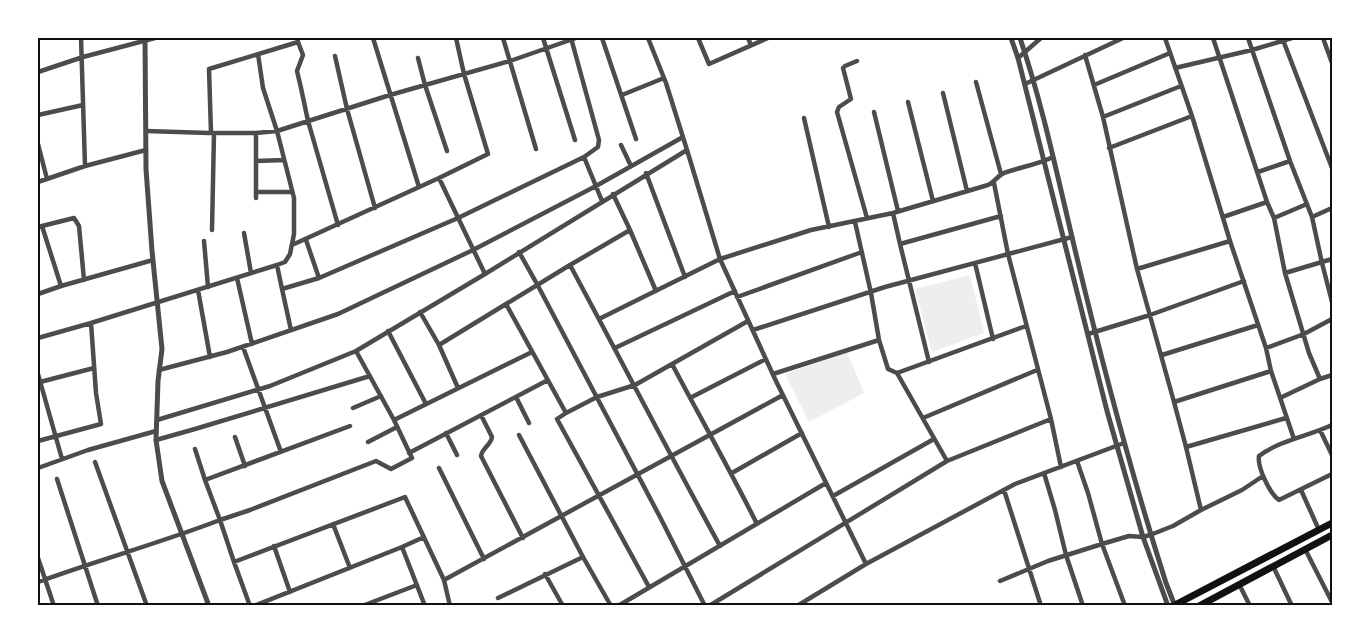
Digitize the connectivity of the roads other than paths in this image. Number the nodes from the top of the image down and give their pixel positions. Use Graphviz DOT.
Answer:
graph roads {
  1 [pos="81,38"];
  2 [pos="155,38"];
  3 [pos="373,38"];
  4 [pos="456,38"];
  5 [pos="503,38"];
  6 [pos="543,38"];
  7 [pos="573,38"];
  8 [pos="602,38"];
  9 [pos="648,38"];
  10 [pos="698,38"];
  11 [pos="748,38"];
  12 [pos="768,38"];
  13 [pos="1011,38"];
  14 [pos="1020,38"];
  15 [pos="1041,38"];
  16 [pos="1123,38"];
  17 [pos="1164,38"];
  18 [pos="1213,38"];
  19 [pos="1248,38"];
  20 [pos="1292,38"];
  21 [pos="1323,38"];
  22 [pos="145,39"];
  23 [pos="298,40"];
  24 [pos="1284,40"];
  25 [pos="751,45"];
  26 [pos="546,48"];
  27 [pos="1252,50"];
  28 [pos="1025,52"];
  29 [pos="1170,53"];
  30 [pos="258,54"];
  31 [pos="335,56"];
  32 [pos="1085,56"];
  33 [pos="83,57"];
  34 [pos="1220,57"];
  35 [pos="418,58"];
  36 [pos="1018,58"];
  37 [pos="510,61"];
  38 [pos="857,61"];
  39 [pos="1332,61"];
  40 [pos="1176,68"];
  41 [pos="38,72"];
  42 [pos="464,74"];
  43 [pos="664,78"];
  44 [pos="1032,80"];
  45 [pos="976,82"];
  46 [pos="1025,84"];
  47 [pos="425,85"];
  48 [pos="1094,85"];
  49 [pos="1181,86"];
  50 [pos="943,93"];
  51 [pos="390,95"];
  52 [pos="622,95"];
  53 [pos="908,102"];
  54 [pos="83,104"];
  55 [pos="347,109"];
  56 [pos="874,112"];
  57 [pos="38,115"];
  58 [pos="1192,116"];
  59 [pos="804,118"];
  60 [pos="1103,118"];
  61 [pos="308,121"];
  62 [pos="146,131"];
  63 [pos="277,132"];
  64 [pos="212,133"];
  65 [pos="256,134"];
  66 [pos="683,137"];
  67 [pos="636,139"];
  68 [pos="575,140"];
  69 [pos="38,144"];
  70 [pos="621,145"];
  71 [pos="1109,148"];
  72 [pos="536,149"];
  73 [pos="146,150"];
  74 [pos="687,150"];
  75 [pos="447,151"];
  76 [pos="584,157"];
  77 [pos="1053,158"];
  78 [pos="284,160"];
  79 [pos="1290,160"];
  80 [pos="256,161"];
  81 [pos="1045,162"];
  82 [pos="85,166"];
  83 [pos="631,166"];
  84 [pos="1332,168"];
  85 [pos="1258,172"];
  86 [pos="646,173"];
  87 [pos="1001,174"];
  88 [pos="438,178"];
  89 [pos="47,179"];
  90 [pos="38,182"];
  91 [pos="994,182"];
  92 [pos="596,186"];
  93 [pos="419,187"];
  94 [pos="967,191"];
  95 [pos="256,192"];
  96 [pos="292,192"];
  97 [pos="613,194"];
  98 [pos="256,198"];
  99 [pos="602,200"];
  100 [pos="933,201"];
  101 [pos="1267,202"];
  102 [pos="1307,204"];
  103 [pos="375,208"];
  104 [pos="1332,208"];
  105 [pos="896,212"];
  106 [pos="1000,216"];
  107 [pos="1223,217"];
  108 [pos="1312,217"];
  109 [pos="458,218"];
  110 [pos="867,218"];
  111 [pos="1274,218"];
  112 [pos="855,222"];
  113 [pos="338,225"];
  114 [pos="40,226"];
  115 [pos="828,227"];
  116 [pos="212,230"];
  117 [pos="630,230"];
  118 [pos="244,233"];
  119 [pos="1072,238"];
  120 [pos="1065,239"];
  121 [pos="306,240"];
  122 [pos="204,241"];
  123 [pos="1230,241"];
  124 [pos="900,244"];
  125 [pos="292,245"];
  126 [pos="473,250"];
  127 [pos="519,252"];
  128 [pos="862,252"];
  129 [pos="1008,254"];
  130 [pos="1332,259"];
  131 [pos="153,260"];
  132 [pos="720,260"];
  133 [pos="1322,263"];
  134 [pos="974,264"];
  135 [pos="278,265"];
  136 [pos="570,265"];
  137 [pos="1137,269"];
  138 [pos="251,273"];
  139 [pos="1285,273"];
  140 [pos="484,274"];
  141 [pos="685,277"];
  142 [pos="237,278"];
  143 [pos="319,278"];
  144 [pos="84,280"];
  145 [pos="908,281"];
  146 [pos="1244,281"];
  147 [pos="538,284"];
  148 [pos="61,286"];
  149 [pos="208,287"];
  150 [pos="282,289"];
  151 [pos="198,290"];
  152 [pos="656,291"];
  153 [pos="735,291"];
  154 [pos="870,293"];
  155 [pos="38,294"];
  156 [pos="737,297"];
  157 [pos="1332,302"];
  158 [pos="157,303"];
  159 [pos="506,304"];
  160 [pos="420,312"];
  161 [pos="1150,315"];
  162 [pos="599,318"];
  163 [pos="1332,319"];
  164 [pos="748,321"];
  165 [pos="91,323"];
  166 [pos="1258,325"];
  167 [pos="1026,326"];
  168 [pos="292,330"];
  169 [pos="753,330"];
  170 [pos="388,332"];
  171 [pos="1095,332"];
  172 [pos="1088,334"];
  173 [pos="1304,334"];
  174 [pos="38,338"];
  175 [pos="992,339"];
  176 [pos="879,340"];
  177 [pos="252,344"];
  178 [pos="439,345"];
  179 [pos="243,347"];
  180 [pos="615,348"];
  181 [pos="1266,348"];
  182 [pos="356,351"];
  183 [pos="532,352"];
  184 [pos="1162,355"];
  185 [pos="210,357"];
  186 [pos="766,359"];
  187 [pos="929,362"];
  188 [pos="672,364"];
  189 [pos="94,368"];
  190 [pos="159,370"];
  191 [pos="1037,370"];
  192 [pos="1271,371"];
  193 [pos="897,373"];
  194 [pos="38,374"];
  195 [pos="773,374"];
  196 [pos="1332,375"];
  197 [pos="370,376"];
  198 [pos="1320,379"];
  199 [pos="548,380"];
  200 [pos="40,382"];
  201 [pos="635,384"];
  202 [pos="458,388"];
  203 [pos="259,389"];
  204 [pos="783,395"];
  205 [pos="380,396"];
  206 [pos="516,397"];
  207 [pos="597,397"];
  208 [pos="690,398"];
  209 [pos="1280,398"];
  210 [pos="1174,402"];
  211 [pos="426,404"];
  212 [pos="265,408"];
  213 [pos="353,408"];
  214 [pos="566,413"];
  215 [pos="481,415"];
  216 [pos="923,418"];
  217 [pos="1286,418"];
  218 [pos="1051,419"];
  219 [pos="157,420"];
  220 [pos="394,420"];
  221 [pos="529,423"];
  222 [pos="1332,425"];
  223 [pos="350,426"];
  224 [pos="397,427"];
  225 [pos="1320,430"];
  226 [pos="156,431"];
  227 [pos="446,433"];
  228 [pos="802,433"];
  229 [pos="519,435"];
  230 [pos="710,436"];
  231 [pos="56,437"];
  232 [pos="235,437"];
  233 [pos="934,439"];
  234 [pos="1294,439"];
  235 [pos="156,440"];
  236 [pos="38,441"];
  237 [pos="368,442"];
  238 [pos="1124,444"];
  239 [pos="1117,446"];
  240 [pos="1186,447"];
  241 [pos="195,450"];
  242 [pos="281,452"];
  243 [pos="409,452"];
  244 [pos="457,455"];
  245 [pos="1332,455"];
  246 [pos="671,457"];
  247 [pos="62,459"];
  248 [pos="947,461"];
  249 [pos="1077,461"];
  250 [pos="95,462"];
  251 [pos="245,466"];
  252 [pos="1061,466"];
  253 [pos="38,468"];
  254 [pos="439,468"];
  255 [pos="732,473"];
  256 [pos="1044,473"];
  257 [pos="1332,474"];
  258 [pos="638,475"];
  259 [pos="1263,476"];
  260 [pos="57,479"];
  261 [pos="204,480"];
  262 [pos="826,484"];
  263 [pos="1004,490"];
  264 [pos="1301,490"];
  265 [pos="833,496"];
  266 [pos="598,497"];
  267 [pos="1201,510"];
  268 [pos="562,517"];
  269 [pos="220,520"];
  270 [pos="846,523"];
  271 [pos="1332,523"];
  272 [pos="333,524"];
  273 [pos="757,524"];
  274 [pos="1319,530"];
  275 [pos="181,535"];
  276 [pos="1150,535"];
  277 [pos="1332,535"];
  278 [pos="424,537"];
  279 [pos="1143,537"];
  280 [pos="523,538"];
  281 [pos="1102,544"];
  282 [pos="274,546"];
  283 [pos="720,546"];
  284 [pos="402,547"];
  285 [pos="1304,549"];
  286 [pos="128,551"];
  287 [pos="1066,556"];
  288 [pos="583,557"];
  289 [pos="38,558"];
  290 [pos="484,559"];
  291 [pos="234,562"];
  292 [pos="86,564"];
  293 [pos="866,564"];
  294 [pos="686,566"];
  295 [pos="1273,566"];
  296 [pos="350,568"];
  297 [pos="1030,568"];
  298 [pos="545,574"];
  299 [pos="45,579"];
  300 [pos="444,580"];
  301 [pos="1000,581"];
  302 [pos="38,582"];
  303 [pos="1239,584"];
  304 [pos="417,585"];
  305 [pos="649,588"];
  306 [pos="290,592"];
  307 [pos="1166,592"];
  308 [pos="498,598"];
  309 [pos="1332,602"];
  310 [pos="1124,603"];
  311 [pos="799,605"];
  312 [pos="1173,605"];
  313 [pos="1249,605"];
  314 [pos="54,606"];
  315 [pos="98,606"];
  316 [pos="146,606"];
  317 [pos="209,606"];
  318 [pos="252,606"];
  319 [pos="362,606"];
  320 [pos="425,606"];
  321 [pos="450,606"];
  322 [pos="563,606"];
  323 [pos="611,606"];
  324 [pos="618,606"];
  325 [pos="705,606"];
  326 [pos="709,606"];
  327 [pos="1041,606"];
  328 [pos="1083,606"];
  329 [pos="1199,606"];
  330 [pos="1292,606"];
  1 -- 33 [label="street"];
  2 -- 22 [label="street"];
  3 -- 51 [label="street"];
  4 -- 42 [label="street"];
  5 -- 37 [label="street"];
  6 -- 26 [label="street"];
  7 -- 26 [label="street"];
  7 -- 76 [label="street"];
  8 -- 52 [label="street"];
  9 -- 43 [label="street"];
  10 -- 25 [label="street"];
  11 -- 25 [label="street"];
  12 -- 25 [label="street"];
  13 -- 36 [label="street"];
  14 -- 28 [label="street"];
  15 -- 28 [label="street"];
  16 -- 32 [label="street"];
  17 -- 29 [label="street"];
  18 -- 34 [label="street"];
  19 -- 27 [label="street"];
  20 -- 24 [label="street"];
  21 -- 39 [label="street"];
  22 -- 33 [label="street"];
  22 -- 62 [label="street"];
  23 -- 30 [label="street"];
  23 -- 61 [label="street"];
  24 -- 27 [label="street"];
  24 -- 84 [label="street"];
  26 -- 37 [label="street"];
  26 -- 68 [label="street"];
  27 -- 34 [label="street"];
  27 -- 79 [label="street"];
  28 -- 36 [label="street"];
  28 -- 44 [label="street"];
  29 -- 40 [label="street"];
  29 -- 48 [label="street"];
  30 -- 63 [label="street"];
  30 -- 64 [label="street"];
  31 -- 55 [label="street"];
  32 -- 44 [label="street"];
  32 -- 48 [label="street"];
  33 -- 41 [label="street"];
  33 -- 54 [label="street"];
  34 -- 40 [label="street"];
  34 -- 85 [label="street"];
  35 -- 47 [label="street"];
  36 -- 46 [label="street"];
  37 -- 42 [label="street"];
  37 -- 72 [label="street"];
  38 -- 110 [label="street"];
  40 -- 49 [label="street"];
  42 -- 47 [label="street"];
  42 -- 88 [label="street"];
  43 -- 52 [label="street"];
  43 -- 66 [label="street"];
  44 -- 46 [label="street"];
  44 -- 77 [label="street"];
  45 -- 87 [label="street"];
  46 -- 81 [label="street"];
  47 -- 51 [label="street"];
  47 -- 75 [label="street"];
  48 -- 60 [label="street"];
  49 -- 58 [label="street"];
  49 -- 60 [label="street"];
  50 -- 94 [label="street"];
  51 -- 55 [label="street"];
  51 -- 93 [label="street"];
  52 -- 67 [label="street"];
  53 -- 100 [label="street"];
  54 -- 57 [label="street"];
  54 -- 82 [label="street"];
  55 -- 61 [label="street"];
  55 -- 103 [label="street"];
  56 -- 105 [label="street"];
  58 -- 71 [label="street"];
  58 -- 107 [label="street"];
  59 -- 115 [label="street"];
  60 -- 71 [label="street"];
  61 -- 63 [label="street"];
  61 -- 113 [label="street"];
  62 -- 64 [label="street"];
  62 -- 73 [label="street"];
  63 -- 65 [label="street"];
  63 -- 78 [label="street"];
  64 -- 65 [label="street"];
  64 -- 116 [label="street"];
  65 -- 80 [label="street"];
  66 -- 74 [label="street"];
  66 -- 83 [label="street"];
  69 -- 89 [label="street"];
  70 -- 83 [label="street"];
  71 -- 137 [label="street"];
  73 -- 82 [label="street"];
  73 -- 131 [label="street"];
  74 -- 86 [label="street"];
  74 -- 132 [label="street"];
  76 -- 92 [label="street"];
  76 -- 109 [label="street"];
  77 -- 81 [label="street"];
  77 -- 119 [label="street"];
  78 -- 80 [label="street"];
  78 -- 96 [label="street"];
  79 -- 85 [label="street"];
  79 -- 102 [label="street"];
  80 -- 95 [label="street"];
  81 -- 87 [label="street"];
  81 -- 120 [label="street"];
  82 -- 89 [label="street"];
  83 -- 92 [label="street"];
  85 -- 101 [label="street"];
  86 -- 97 [label="street"];
  86 -- 141 [label="street"];
  87 -- 91 [label="street"];
  88 -- 93 [label="street"];
  88 -- 109 [label="street"];
  89 -- 90 [label="street"];
  91 -- 94 [label="street"];
  91 -- 106 [label="street"];
  92 -- 99 [label="street"];
  92 -- 126 [label="street"];
  93 -- 103 [label="street"];
  94 -- 100 [label="street"];
  95 -- 96 [label="street"];
  95 -- 98 [label="street"];
  96 -- 125 [label="street"];
  97 -- 99 [label="street"];
  97 -- 117 [label="street"];
  99 -- 127 [label="street"];
  100 -- 105 [label="street"];
  101 -- 107 [label="street"];
  101 -- 111 [label="street"];
  102 -- 108 [label="street"];
  102 -- 111 [label="street"];
  103 -- 113 [label="street"];
  104 -- 108 [label="street"];
  105 -- 110 [label="street"];
  105 -- 124 [label="street"];
  106 -- 124 [label="street"];
  106 -- 129 [label="street"];
  107 -- 123 [label="street"];
  108 -- 133 [label="street"];
  109 -- 126 [label="street"];
  109 -- 143 [label="street"];
  110 -- 112 [label="street"];
  111 -- 139 [label="street"];
  112 -- 115 [label="street"];
  112 -- 128 [label="street"];
  113 -- 121 [label="street"];
  114 -- 144 [label="street"];
  114 -- 148 [label="street"];
  115 -- 132 [label="street"];
  117 -- 136 [label="street"];
  117 -- 152 [label="street"];
  118 -- 138 [label="street"];
  119 -- 120 [label="street"];
  119 -- 171 [label="street"];
  120 -- 129 [label="street"];
  120 -- 172 [label="street"];
  121 -- 125 [label="street"];
  121 -- 143 [label="street"];
  122 -- 149 [label="street"];
  123 -- 137 [label="street"];
  123 -- 146 [label="street"];
  124 -- 145 [label="street"];
  125 -- 135 [label="street"];
  126 -- 140 [label="street"];
  126 -- 168 [label="street"];
  127 -- 140 [label="street"];
  127 -- 147 [label="street"];
  128 -- 154 [label="street"];
  128 -- 156 [label="street"];
  129 -- 134 [label="street"];
  129 -- 167 [label="street"];
  130 -- 133 [label="street"];
  131 -- 144 [label="street"];
  131 -- 158 [label="street"];
  132 -- 141 [label="street"];
  132 -- 153 [label="street"];
  133 -- 139 [label="street"];
  133 -- 157 [label="street"];
  134 -- 145 [label="street"];
  134 -- 175 [label="street"];
  135 -- 138 [label="street"];
  135 -- 150 [label="street"];
  136 -- 147 [label="street"];
  136 -- 162 [label="street"];
  137 -- 161 [label="street"];
  138 -- 142 [label="street"];
  139 -- 173 [label="street"];
  140 -- 160 [label="street"];
  141 -- 152 [label="street"];
  142 -- 149 [label="street"];
  142 -- 177 [label="street"];
  143 -- 150 [label="street"];
  144 -- 148 [label="street"];
  145 -- 154 [label="street"];
  145 -- 187 [label="street"];
  146 -- 161 [label="street"];
  146 -- 166 [label="street"];
  147 -- 159 [label="street"];
  147 -- 207 [label="street"];
  148 -- 155 [label="street"];
  149 -- 151 [label="street"];
  150 -- 168 [label="street"];
  151 -- 158 [label="street"];
  151 -- 185 [label="street"];
  152 -- 162 [label="street"];
  153 -- 156 [label="street"];
  153 -- 180 [label="street"];
  154 -- 169 [label="street"];
  154 -- 176 [label="street"];
  156 -- 164 [label="street"];
  158 -- 165 [label="street"];
  158 -- 190 [label="street"];
  159 -- 178 [label="street"];
  159 -- 183 [label="street"];
  160 -- 170 [label="street"];
  160 -- 178 [label="street"];
  161 -- 171 [label="street"];
  161 -- 184 [label="street"];
  162 -- 180 [label="street"];
  163 -- 173 [label="street"];
  164 -- 169 [label="street"];
  164 -- 188 [label="street"];
  165 -- 174 [label="street"];
  165 -- 189 [label="street"];
  166 -- 181 [label="street"];
  166 -- 184 [label="street"];
  167 -- 175 [label="street"];
  167 -- 191 [label="street"];
  168 -- 177 [label="street"];
  169 -- 186 [label="street"];
  170 -- 182 [label="street"];
  170 -- 211 [label="street"];
  171 -- 172 [label="street"];
  171 -- 238 [label="street"];
  172 -- 239 [label="street"];
  173 -- 181 [label="street"];
  173 -- 198 [label="street"];
  175 -- 187 [label="street"];
  176 -- 193 [label="street"];
  176 -- 195 [label="street"];
  177 -- 179 [label="street"];
  178 -- 202 [label="street"];
  179 -- 185 [label="street"];
  179 -- 203 [label="street"];
  180 -- 201 [label="street"];
  181 -- 192 [label="street"];
  182 -- 197 [label="street"];
  182 -- 203 [label="street"];
  183 -- 199 [label="street"];
  183 -- 202 [label="street"];
  184 -- 210 [label="street"];
  185 -- 190 [label="street"];
  186 -- 195 [label="street"];
  186 -- 208 [label="street"];
  187 -- 193 [label="street"];
  188 -- 201 [label="street"];
  188 -- 208 [label="street"];
  189 -- 200 [label="street"];
  189 -- 231 [label="street"];
  190 -- 219 [label="street"];
  191 -- 216 [label="street"];
  191 -- 218 [label="street"];
  192 -- 209 [label="street"];
  192 -- 210 [label="street"];
  193 -- 216 [label="street"];
  194 -- 200 [label="street"];
  195 -- 204 [label="street"];
  196 -- 198 [label="street"];
  197 -- 205 [label="street"];
  197 -- 212 [label="street"];
  198 -- 209 [label="street"];
  199 -- 206 [label="street"];
  199 -- 214 [label="street"];
  200 -- 231 [label="street"];
  201 -- 207 [label="street"];
  201 -- 246 [label="street"];
  202 -- 211 [label="street"];
  203 -- 212 [label="street"];
  203 -- 219 [label="street"];
  204 -- 228 [label="street"];
  204 -- 230 [label="street"];
  205 -- 213 [label="street"];
  205 -- 220 [label="street"];
  206 -- 215 [label="street"];
  206 -- 221 [label="street"];
  207 -- 214 [label="street"];
  207 -- 258 [label="street"];
  208 -- 230 [label="street"];
  209 -- 217 [label="street"];
  210 -- 240 [label="street"];
  211 -- 220 [label="street"];
  212 -- 235 [label="street"];
  212 -- 242 [label="street"];
  214 -- 266 [label="street"];
  215 -- 227 [label="street"];
  215 -- 280 [label="street"];
  216 -- 233 [label="street"];
  217 -- 234 [label="street"];
  217 -- 240 [label="street"];
  218 -- 248 [label="street"];
  218 -- 252 [label="street"];
  219 -- 226 [label="street"];
  220 -- 224 [label="street"];
  222 -- 225 [label="street"];
  223 -- 242 [label="street"];
  224 -- 237 [label="street"];
  224 -- 243 [label="street"];
  225 -- 234 [label="street"];
  225 -- 245 [label="street"];
  226 -- 235 [label="street"];
  226 -- 247 [label="street"];
  227 -- 243 [label="street"];
  227 -- 244 [label="street"];
  228 -- 255 [label="street"];
  228 -- 262 [label="street"];
  229 -- 268 [label="street"];
  230 -- 246 [label="street"];
  230 -- 255 [label="street"];
  231 -- 236 [label="street"];
  231 -- 247 [label="street"];
  232 -- 251 [label="street"];
  233 -- 248 [label="street"];
  233 -- 265 [label="street"];
  234 -- 259 [label="street"];
  235 -- 275 [label="street"];
  238 -- 239 [label="street"];
  238 -- 276 [label="street"];
  239 -- 249 [label="street"];
  239 -- 279 [label="street"];
  240 -- 267 [label="street"];
  241 -- 261 [label="street"];
  242 -- 251 [label="street"];
  243 -- 269 [label="street"];
  246 -- 258 [label="street"];
  246 -- 283 [label="street"];
  247 -- 253 [label="street"];
  248 -- 270 [label="street"];
  249 -- 252 [label="street"];
  249 -- 281 [label="street"];
  250 -- 286 [label="street"];
  251 -- 261 [label="street"];
  252 -- 256 [label="street"];
  254 -- 290 [label="street"];
  255 -- 273 [label="street"];
  256 -- 263 [label="street"];
  256 -- 287 [label="street"];
  257 -- 264 [label="street"];
  258 -- 266 [label="street"];
  258 -- 294 [label="street"];
  259 -- 264 [label="street"];
  259 -- 267 [label="street"];
  260 -- 292 [label="street"];
  261 -- 269 [label="street"];
  262 -- 265 [label="street"];
  262 -- 273 [label="street"];
  263 -- 293 [label="street"];
  263 -- 297 [label="street"];
  264 -- 274 [label="street"];
  265 -- 270 [label="street"];
  266 -- 268 [label="street"];
  266 -- 305 [label="street"];
  267 -- 276 [label="street"];
  268 -- 280 [label="street"];
  268 -- 288 [label="street"];
  269 -- 275 [label="street"];
  269 -- 291 [label="street"];
  270 -- 293 [label="street"];
  270 -- 326 [label="street"];
  271 -- 274 [label="highway"];
  272 -- 278 [label="street"];
  272 -- 282 [label="street"];
  272 -- 296 [label="street"];
  273 -- 283 [label="street"];
  274 -- 312 [label="highway"];
  275 -- 286 [label="street"];
  275 -- 317 [label="street"];
  276 -- 279 [label="street"];
  276 -- 307 [label="street"];
  277 -- 285 [label="highway"];
  278 -- 284 [label="street"];
  278 -- 300 [label="street"];
  279 -- 281 [label="street"];
  279 -- 307 [label="street"];
  280 -- 290 [label="street"];
  281 -- 287 [label="street"];
  281 -- 310 [label="street"];
  282 -- 291 [label="street"];
  282 -- 306 [label="street"];
  283 -- 294 [label="street"];
  284 -- 296 [label="street"];
  284 -- 304 [label="street"];
  285 -- 295 [label="highway"];
  285 -- 309 [label="street"];
  286 -- 292 [label="street"];
  286 -- 316 [label="street"];
  287 -- 297 [label="street"];
  287 -- 328 [label="street"];
  288 -- 298 [label="street"];
  288 -- 323 [label="street"];
  289 -- 299 [label="street"];
  290 -- 300 [label="street"];
  291 -- 318 [label="street"];
  292 -- 299 [label="street"];
  292 -- 315 [label="street"];
  293 -- 311 [label="street"];
  294 -- 305 [label="street"];
  294 -- 325 [label="street"];
  295 -- 303 [label="highway"];
  295 -- 330 [label="street"];
  296 -- 306 [label="street"];
  297 -- 301 [label="street"];
  297 -- 327 [label="street"];
  298 -- 308 [label="street"];
  298 -- 322 [label="street"];
  299 -- 302 [label="street"];
  299 -- 314 [label="street"];
  300 -- 321 [label="street"];
  303 -- 313 [label="street"];
  303 -- 329 [label="highway"];
  304 -- 319 [label="street"];
  304 -- 320 [label="street"];
  305 -- 324 [label="street"];
  306 -- 318 [label="street"];
  307 -- 312 [label="street"];
}
